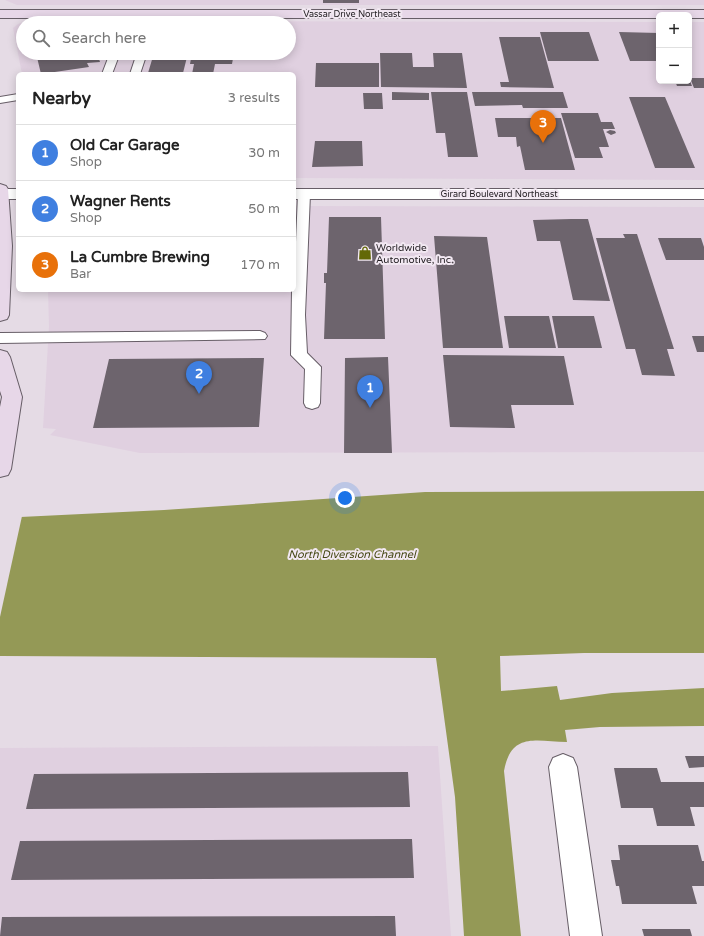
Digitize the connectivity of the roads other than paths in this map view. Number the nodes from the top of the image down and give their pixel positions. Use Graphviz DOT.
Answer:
graph roads {
  1 [pos="0,14"];
  2 [pos="704,14"];
  3 [pos="51,16"];
  4 [pos="296,18"];
  5 [pos="112,60"];
  6 [pos="140,60"];
  7 [pos="108,72"];
  8 [pos="136,72"];
  9 [pos="16,97"];
  10 [pos="0,100"];
  11 [pos="5,193"];
  12 [pos="299,194"];
  13 [pos="704,194"];
  14 [pos="0,315"];
  15 [pos="260,336"];
  16 [pos="0,338"];
  17 [pos="0,357"];
  18 [pos="312,403"];
  19 [pos="0,469"];
  20 [pos="562,767"];
  21 [pos="586,936"];
  1 -- 3 [label="street, Vassar Drive Northeast"];
  2 -- 4 [label="street, Vassar Drive Northeast"];
  5 -- 7 [label="lane"];
  6 -- 8 [label="lane"];
  9 -- 10 [label="lane"];
  11 -- 14 [label="street"];
  12 -- 13 [label="street, Girard Boulevard Northeast"];
  12 -- 18 [label="lane"];
  15 -- 16 [label="lane"];
  17 -- 19 [label="street"];
  20 -- 21 [label="street"];
}
